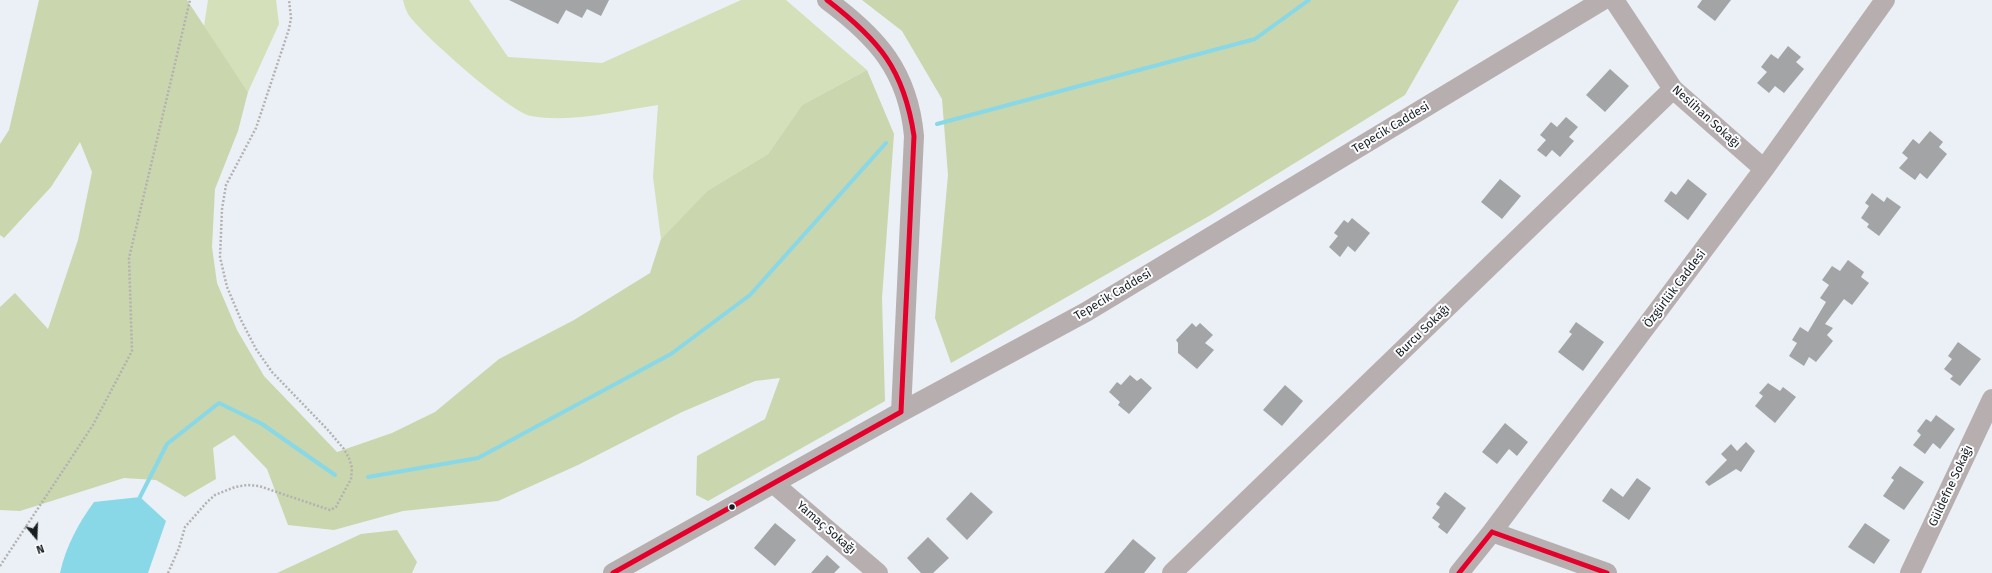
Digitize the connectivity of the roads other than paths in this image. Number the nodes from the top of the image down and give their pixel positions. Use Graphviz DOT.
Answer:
graph roads {
  1 [pos="828,0"];
  2 [pos="1603,0"];
  3 [pos="1614,0"];
  4 [pos="1885,0"];
  5 [pos="1673,89"];
  6 [pos="1764,169"];
  7 [pos="1992,399"];
  8 [pos="901,412"];
  9 [pos="774,484"];
  10 [pos="1492,532"];
  11 [pos="876,572"];
  12 [pos="613,573"];
  13 [pos="1172,573"];
  14 [pos="1459,573"];
  15 [pos="1607,573"];
  16 [pos="1910,573"];
  1 -- 8 [label="street"];
  2 -- 8 [label="street, Tepecik Caddesi"];
  3 -- 5 [label="street, Neslihan Sokağı"];
  4 -- 6 [label="street, Özgürlük Caddesi"];
  5 -- 6 [label="street, Neslihan Sokağı"];
  5 -- 13 [label="street, Burcu Sokağı"];
  6 -- 10 [label="street, Özgürlük Caddesi"];
  7 -- 16 [label="street, Güldefne Sokağı"];
  8 -- 9 [label="street, Tepecik Caddesi"];
  9 -- 11 [label="street, Yamaç Sokağı"];
  9 -- 12 [label="street, Tepecik Caddesi"];
  10 -- 14 [label="street, Özgürlük Caddesi"];
  10 -- 15 [label="street"];
}
